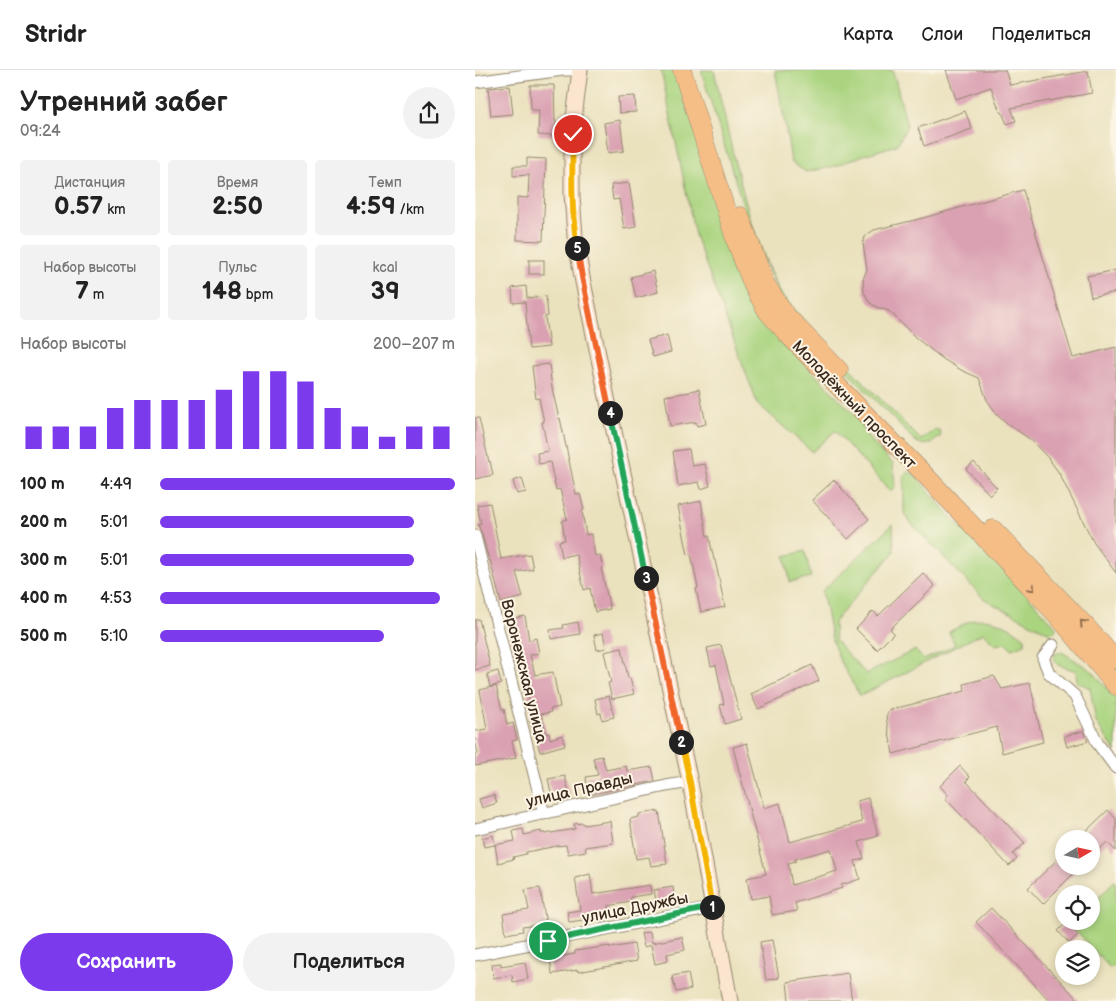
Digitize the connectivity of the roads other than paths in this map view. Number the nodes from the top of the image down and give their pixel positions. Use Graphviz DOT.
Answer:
graph roads {
  1 [pos="580,70"];
  2 [pos="682,70"];
  3 [pos="695,70"];
  4 [pos="475,82"];
  5 [pos="475,536"];
  6 [pos="1053,645"];
  7 [pos="1116,660"];
  8 [pos="1116,686"];
  9 [pos="1116,768"];
  10 [pos="690,782"];
  11 [pos="544,814"];
  12 [pos="475,829"];
  13 [pos="712,908"];
  14 [pos="475,955"];
  15 [pos="730,1001"];
  1 -- 4 [label="street"];
  1 -- 10 [label="main road"];
  2 -- 8 [label="main road, Молодёжный проспект, one-way"];
  7 -- 3 [label="main road, Молодёжный проспект, one-way"];
  5 -- 11 [label="street, Воронежская улица"];
  6 -- 9 [label="street"];
  10 -- 11 [label="street, улица Правды"];
  10 -- 13 [label="main road"];
  11 -- 12 [label="street, улица Правды"];
  13 -- 14 [label="street, улица Дружбы"];
  13 -- 15 [label="main road"];
}
